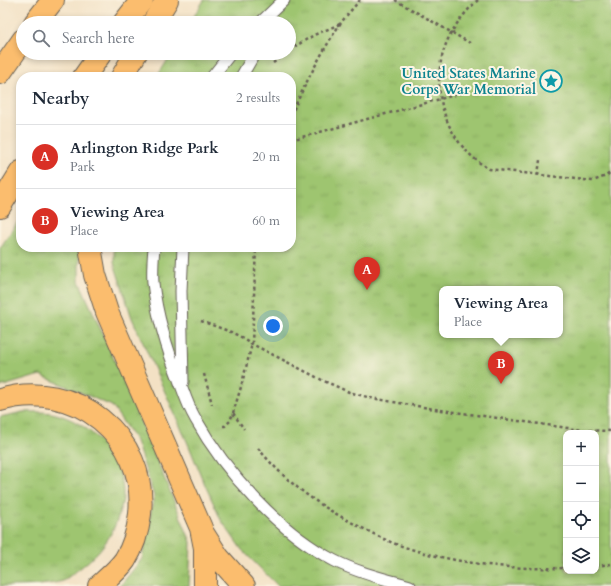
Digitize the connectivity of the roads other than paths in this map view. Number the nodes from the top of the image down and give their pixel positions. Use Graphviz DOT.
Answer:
graph roads {
  1 [pos="53,0"];
  2 [pos="142,0"];
  3 [pos="167,0"];
  4 [pos="285,0"];
  5 [pos="40,16"];
  6 [pos="129,16"];
  7 [pos="157,16"];
  8 [pos="268,16"];
  9 [pos="277,16"];
  10 [pos="16,50"];
  11 [pos="96,60"];
  12 [pos="132,60"];
  13 [pos="225,60"];
  14 [pos="251,60"];
  15 [pos="88,72"];
  16 [pos="125,72"];
  17 [pos="216,72"];
  18 [pos="244,72"];
  19 [pos="0,73"];
  20 [pos="16,180"];
  21 [pos="0,206"];
  22 [pos="91,252"];
  23 [pos="154,252"];
  24 [pos="183,252"];
  25 [pos="184,391"];
  26 [pos="0,400"];
  27 [pos="201,528"];
  28 [pos="99,586"];
  29 [pos="205,586"];
  30 [pos="244,586"];
  31 [pos="410,586"];
  1 -- 5 [label="highway"];
  2 -- 6 [label="highway"];
  3 -- 7 [label="highway"];
  4 -- 8 [label="lane"];
  4 -- 9 [label="lane"];
  10 -- 19 [label="highway"];
  11 -- 15 [label="highway"];
  12 -- 16 [label="highway"];
  13 -- 17 [label="lane"];
  14 -- 18 [label="lane"];
  20 -- 21 [label="highway"];
  22 -- 27 [label="highway"];
  23 -- 25 [label="lane"];
  24 -- 25 [label="lane"];
  25 -- 31 [label="lane"];
  26 -- 28 [label="highway"];
  27 -- 29 [label="highway"];
  27 -- 30 [label="highway"];
}
